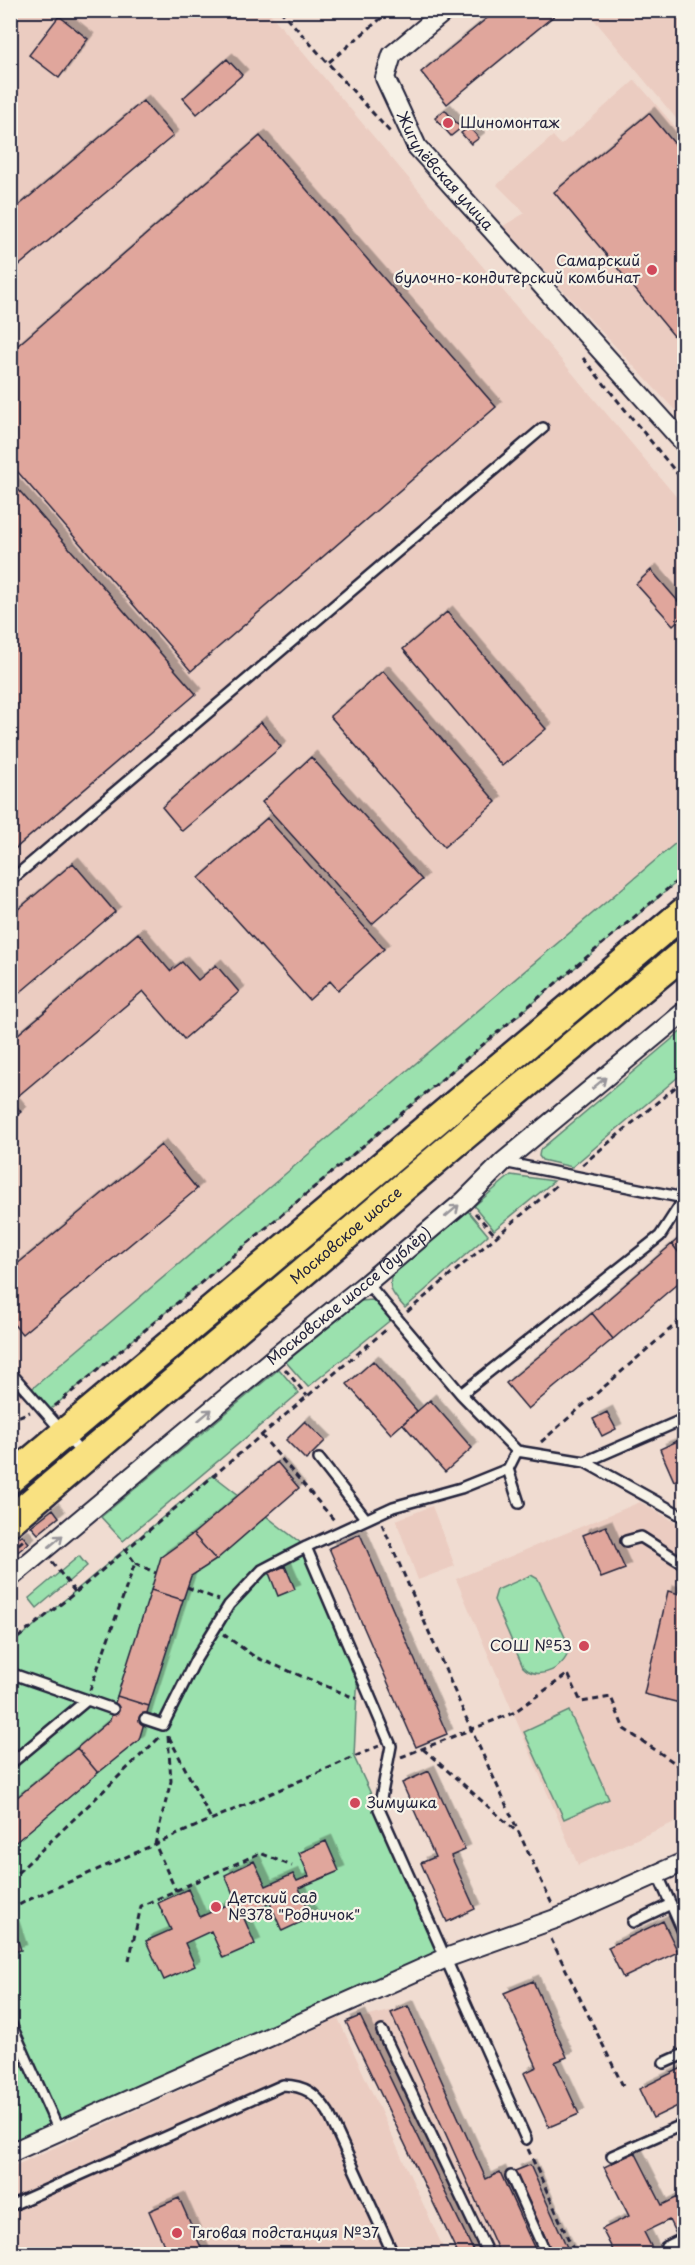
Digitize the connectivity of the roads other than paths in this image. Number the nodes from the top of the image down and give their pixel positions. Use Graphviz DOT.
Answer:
graph roads {
  1 [pos="446,10"];
  2 [pos="543,428"];
  3 [pos="684,443"];
  4 [pos="10,881"];
  5 [pos="684,912"];
  6 [pos="684,934"];
  7 [pos="684,953"];
  8 [pos="684,1012"];
  9 [pos="503,1162"];
  10 [pos="684,1198"];
  11 [pos="368,1283"];
  12 [pos="10,1372"];
  13 [pos="461,1394"];
  14 [pos="684,1419"];
  15 [pos="69,1440"];
  16 [pos="517,1451"];
  17 [pos="318,1459"];
  18 [pos="585,1462"];
  19 [pos="508,1469"];
  20 [pos="10,1479"];
  21 [pos="10,1500"];
  22 [pos="519,1503"];
  23 [pos="684,1517"];
  24 [pos="366,1520"];
  25 [pos="21,1527"];
  26 [pos="626,1541"];
  27 [pos="306,1547"];
  28 [pos="684,1564"];
  29 [pos="10,1578"];
  30 [pos="10,1673"];
  31 [pos="87,1700"];
  32 [pos="113,1709"];
  33 [pos="145,1719"];
  34 [pos="10,1764"];
  35 [pos="684,1862"];
  36 [pos="657,1873"];
  37 [pos="671,1904"];
  38 [pos="633,1922"];
  39 [pos="684,1934"];
  40 [pos="446,1958"];
  41 [pos="10,2022"];
  42 [pos="382,2031"];
  43 [pos="684,2054"];
  44 [pos="664,2063"];
  45 [pos="684,2124"];
  46 [pos="59,2132"];
  47 [pos="526,2139"];
  48 [pos="10,2153"];
  49 [pos="612,2156"];
  50 [pos="511,2176"];
  51 [pos="10,2206"];
  52 [pos="684,2238"];
  53 [pos="393,2254"];
  54 [pos="488,2254"];
  55 [pos="546,2254"];
  56 [pos="669,2254"];
  1 -- 3 [label="street, Жигулёвская улица"];
  2 -- 4 [label="lane"];
  5 -- 15 [label="main road, Московское шоссе"];
  6 -- 15 [label="main road, Московское шоссе"];
  7 -- 25 [label="main road, Московское шоссе"];
  9 -- 8 [label="street, Московское шоссе (дублёр), one-way"];
  9 -- 10 [label="lane"];
  11 -- 9 [label="street, Московское шоссе (дублёр), one-way"];
  10 -- 13 [label="lane"];
  11 -- 13 [label="lane"];
  29 -- 11 [label="street, Московское шоссе (дублёр), one-way"];
  12 -- 15 [label="lane"];
  13 -- 16 [label="lane"];
  14 -- 18 [label="lane"];
  15 -- 20 [label="main road, Московское шоссе"];
  15 -- 21 [label="main road, Московское шоссе"];
  16 -- 18 [label="lane"];
  16 -- 19 [label="lane"];
  17 -- 24 [label="lane"];
  18 -- 23 [label="lane"];
  19 -- 22 [label="lane"];
  19 -- 24 [label="lane"];
  24 -- 27 [label="lane"];
  26 -- 28 [label="lane"];
  27 -- 33 [label="lane"];
  27 -- 40 [label="lane"];
  30 -- 31 [label="lane"];
  31 -- 32 [label="lane"];
  31 -- 34 [label="lane"];
  35 -- 36 [label="street"];
  36 -- 37 [label="lane"];
  36 -- 40 [label="street"];
  37 -- 38 [label="lane"];
  37 -- 39 [label="lane"];
  40 -- 46 [label="street"];
  40 -- 47 [label="lane"];
  41 -- 46 [label="lane"];
  42 -- 54 [label="lane"];
  43 -- 44 [label="lane"];
  45 -- 49 [label="lane"];
  46 -- 48 [label="street"];
  50 -- 55 [label="lane"];
  51 -- 53 [label="lane"];
  52 -- 56 [label="lane"];
}
